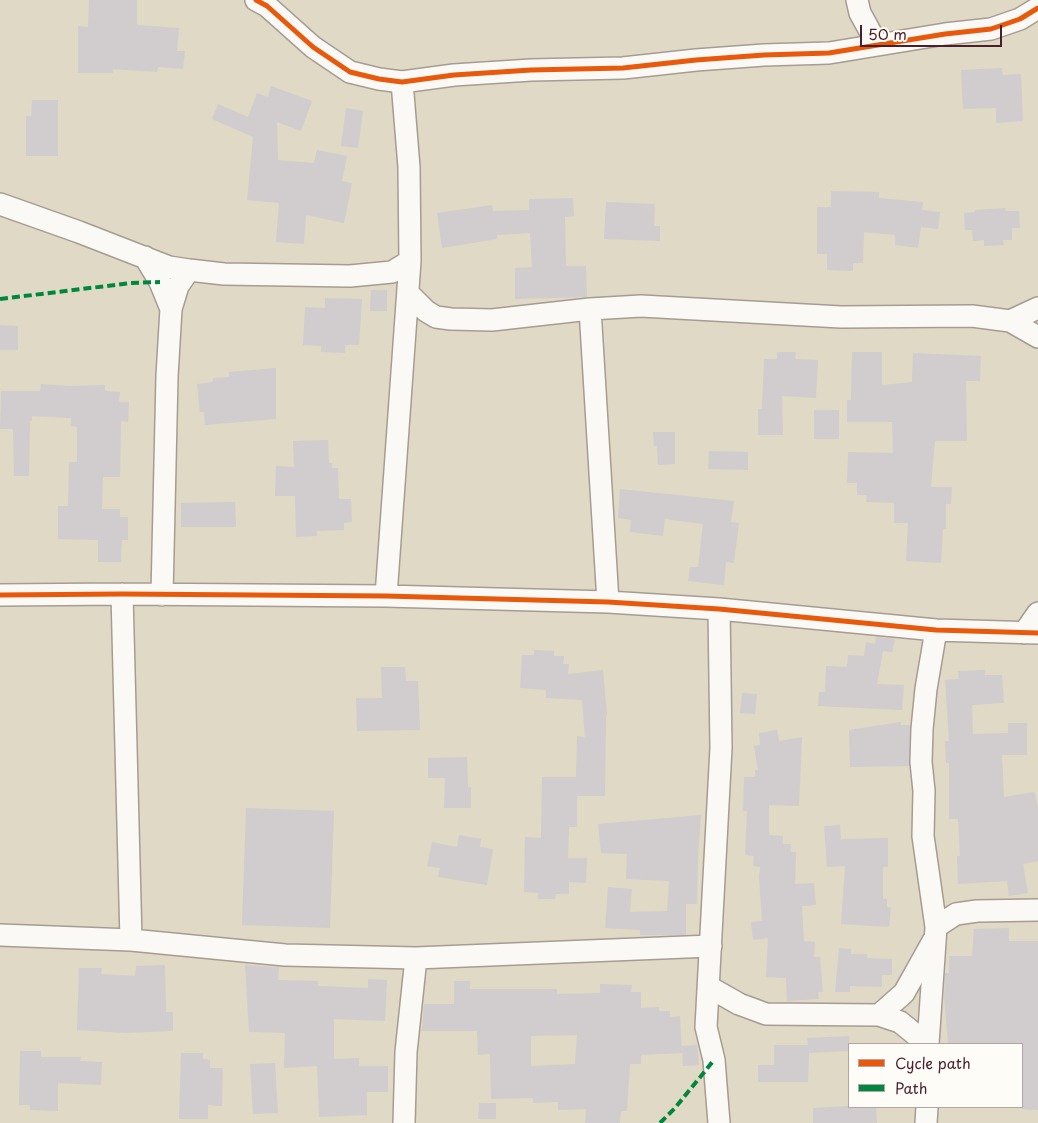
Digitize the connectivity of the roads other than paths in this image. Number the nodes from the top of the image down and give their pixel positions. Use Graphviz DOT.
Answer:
graph roads {
  1 [pos="256,0"];
  2 [pos="857,0"];
  3 [pos="1038,8"];
  4 [pos="877,44"];
  5 [pos="402,82"];
  6 [pos="0,204"];
  7 [pos="144,257"];
  8 [pos="410,261"];
  9 [pos="189,270"];
  10 [pos="408,293"];
  11 [pos="1038,308"];
  12 [pos="171,309"];
  13 [pos="590,309"];
  14 [pos="1010,321"];
  15 [pos="1038,337"];
  16 [pos="122,594"];
  17 [pos="162,595"];
  18 [pos="0,596"];
  19 [pos="386,596"];
  20 [pos="608,602"];
  21 [pos="718,609"];
  22 [pos="1038,613"];
  23 [pos="936,630"];
  24 [pos="1031,633"];
  25 [pos="1038,910"];
  26 [pos="935,932"];
  27 [pos="0,935"];
  28 [pos="131,940"];
  29 [pos="711,946"];
  30 [pos="416,958"];
  31 [pos="709,987"];
  32 [pos="879,1015"];
  33 [pos="926,1043"];
  34 [pos="927,1043"];
  35 [pos="927,1108"];
  36 [pos="404,1123"];
  37 [pos="719,1123"];
  38 [pos="926,1123"];
  1 -- 5 [label="street"];
  2 -- 4 [label="street"];
  3 -- 4 [label="street"];
  4 -- 5 [label="street"];
  5 -- 8 [label="street"];
  6 -- 7 [label="street"];
  7 -- 9 [label="street"];
  7 -- 12 [label="street"];
  8 -- 9 [label="street"];
  8 -- 10 [label="street"];
  9 -- 12 [label="street"];
  10 -- 13 [label="street"];
  10 -- 19 [label="street"];
  11 -- 14 [label="street"];
  12 -- 17 [label="street"];
  13 -- 14 [label="street"];
  13 -- 20 [label="street"];
  14 -- 15 [label="street"];
  16 -- 17 [label="street"];
  16 -- 18 [label="street"];
  16 -- 28 [label="street"];
  17 -- 19 [label="street"];
  19 -- 20 [label="street"];
  20 -- 21 [label="street"];
  21 -- 23 [label="street"];
  21 -- 29 [label="street"];
  22 -- 24 [label="street"];
  23 -- 24 [label="street"];
  23 -- 26 [label="street"];
  25 -- 26 [label="street"];
  26 -- 32 [label="street"];
  26 -- 34 [label="street"];
  27 -- 28 [label="street"];
  28 -- 30 [label="street"];
  29 -- 30 [label="street"];
  29 -- 31 [label="street"];
  30 -- 36 [label="street"];
  31 -- 32 [label="street"];
  31 -- 37 [label="street"];
  32 -- 33 [label="street"];
  35 -- 38 [label="street"];
}
